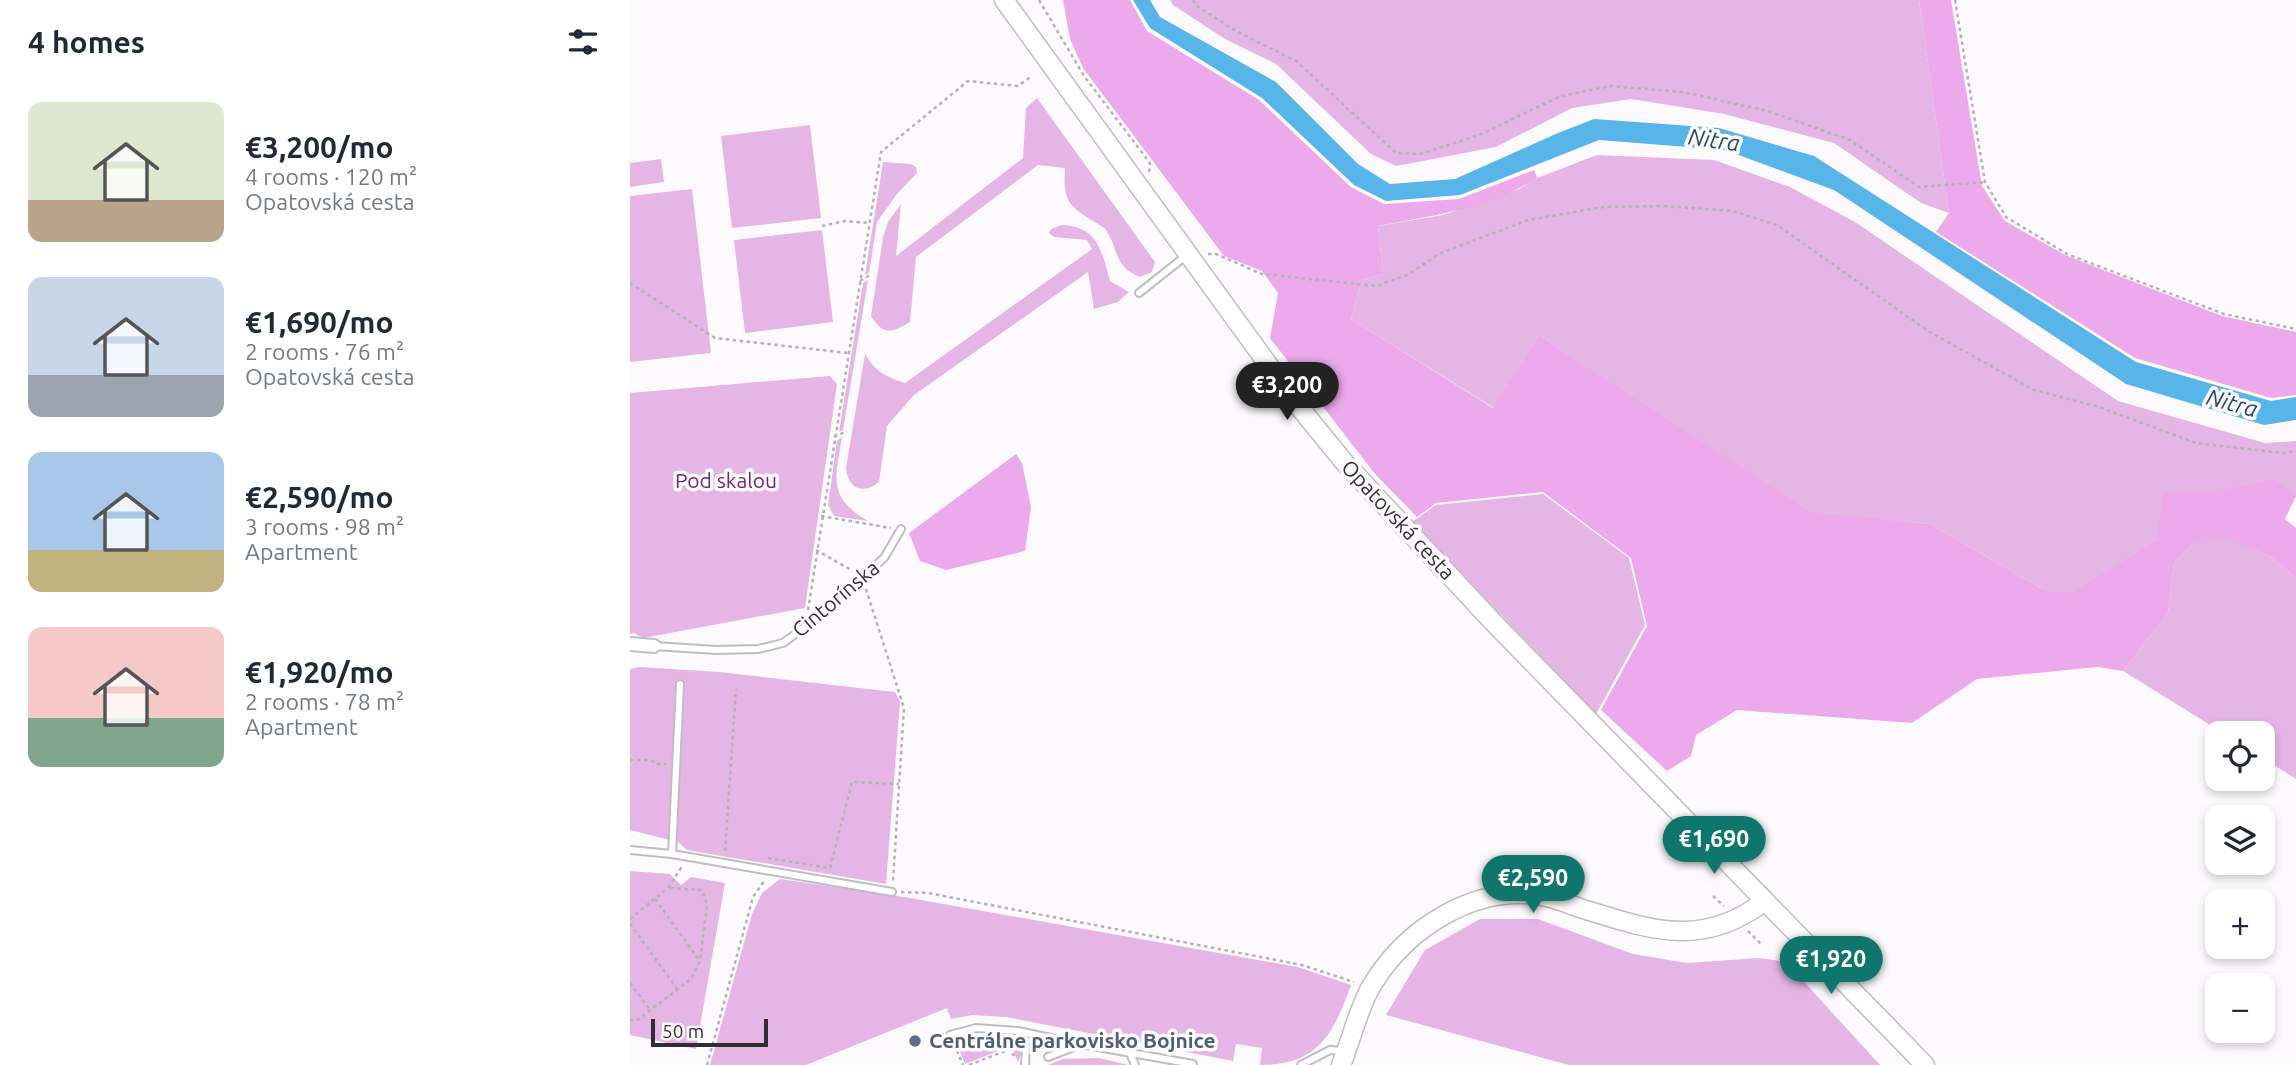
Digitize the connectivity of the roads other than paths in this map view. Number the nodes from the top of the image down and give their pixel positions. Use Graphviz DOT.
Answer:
graph roads {
  1 [pos="1004,0"];
  2 [pos="1188,253"];
  3 [pos="1139,293"];
  4 [pos="901,529"];
  5 [pos="630,644"];
  6 [pos="653,646"];
  7 [pos="680,684"];
  8 [pos="630,850"];
  9 [pos="672,854"];
  10 [pos="892,892"];
  11 [pos="1765,901"];
  12 [pos="1018,1031"];
  13 [pos="950,1035"];
  14 [pos="1081,1044"];
  15 [pos="1130,1053"];
  16 [pos="1048,1057"];
  17 [pos="1344,1058"];
  18 [pos="1025,1065"];
  19 [pos="1135,1065"];
  20 [pos="1195,1065"];
  21 [pos="1301,1065"];
  22 [pos="1925,1065"];
  1 -- 2 [label="street, Opatovská cesta"];
  2 -- 3 [label="lane"];
  2 -- 11 [label="street, Opatovská cesta"];
  4 -- 6 [label="lane, Cintorínska"];
  5 -- 6 [label="street, Cintorínska"];
  7 -- 9 [label="lane"];
  8 -- 9 [label="lane"];
  9 -- 10 [label="lane"];
  11 -- 17 [label="street"];
  11 -- 22 [label="street, Opatovská cesta"];
  12 -- 13 [label="lane"];
  12 -- 14 [label="lane"];
  12 -- 18 [label="lane"];
  14 -- 15 [label="lane"];
  14 -- 16 [label="lane"];
  15 -- 19 [label="lane"];
  15 -- 20 [label="lane"];
  17 -- 21 [label="lane"];
}
